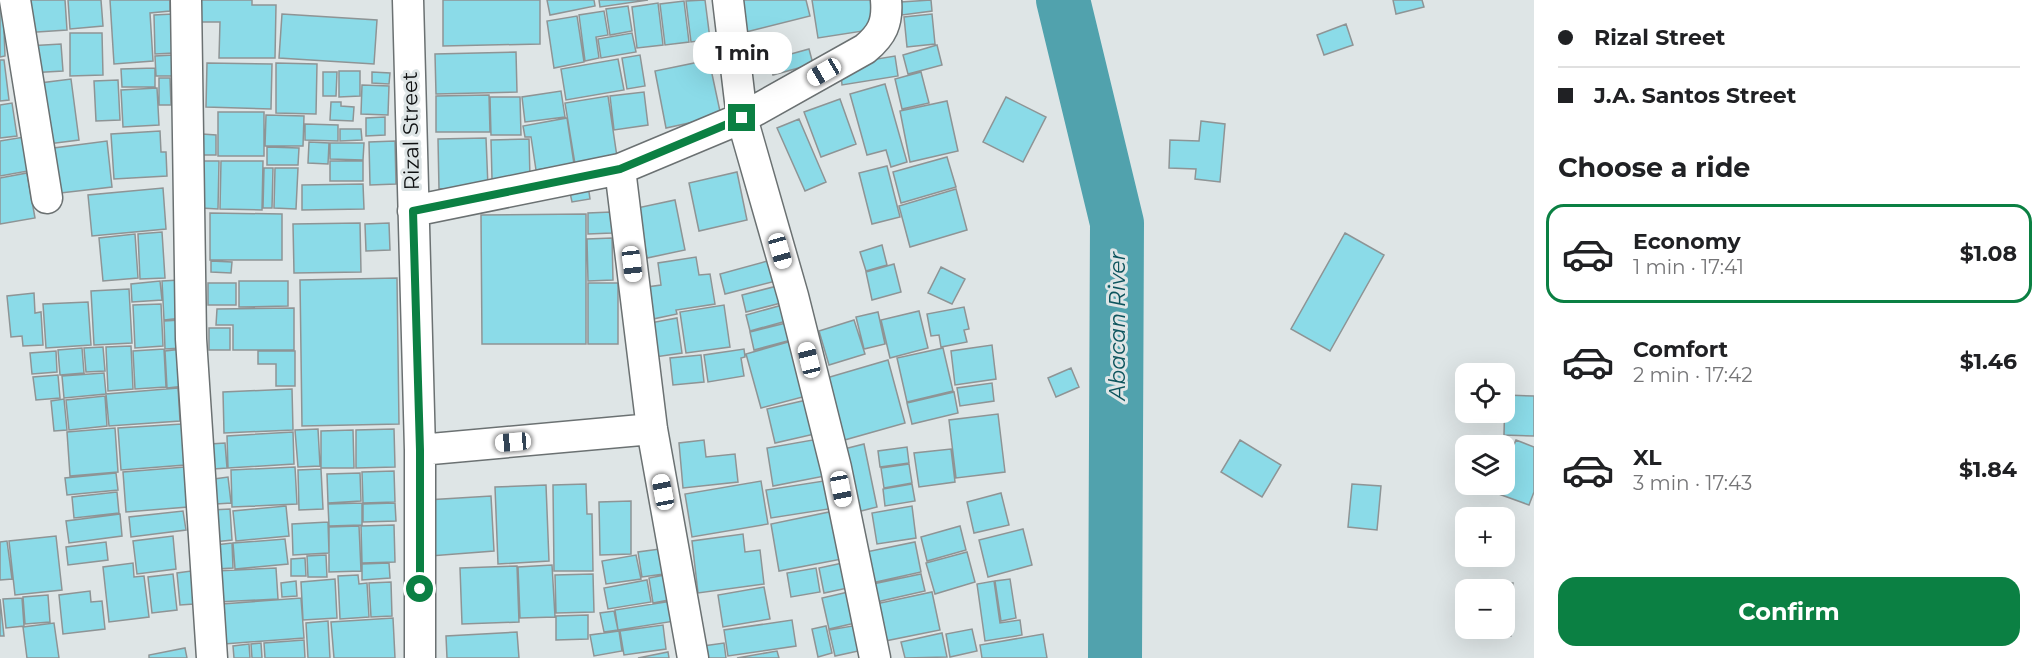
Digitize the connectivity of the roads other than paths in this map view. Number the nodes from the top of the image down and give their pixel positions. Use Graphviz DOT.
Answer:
graph roads {
  1 [pos="15,0"];
  2 [pos="186,0"];
  3 [pos="408,0"];
  4 [pos="728,0"];
  5 [pos="886,0"];
  6 [pos="742,118"];
  7 [pos="620,169"];
  8 [pos="47,198"];
  9 [pos="413,211"];
  10 [pos="652,429"];
  11 [pos="420,450"];
  12 [pos="212,658"];
  13 [pos="420,658"];
  14 [pos="693,658"];
  15 [pos="875,658"];
  1 -- 8 [label="street"];
  2 -- 12 [label="street"];
  3 -- 9 [label="street, Rizal Street"];
  4 -- 6 [label="street"];
  5 -- 6 [label="street"];
  6 -- 7 [label="street"];
  6 -- 15 [label="street"];
  7 -- 9 [label="street"];
  7 -- 10 [label="street"];
  9 -- 11 [label="street, Rizal Street"];
  10 -- 11 [label="street"];
  10 -- 14 [label="street"];
  11 -- 13 [label="street, Rizal Street"];
}
